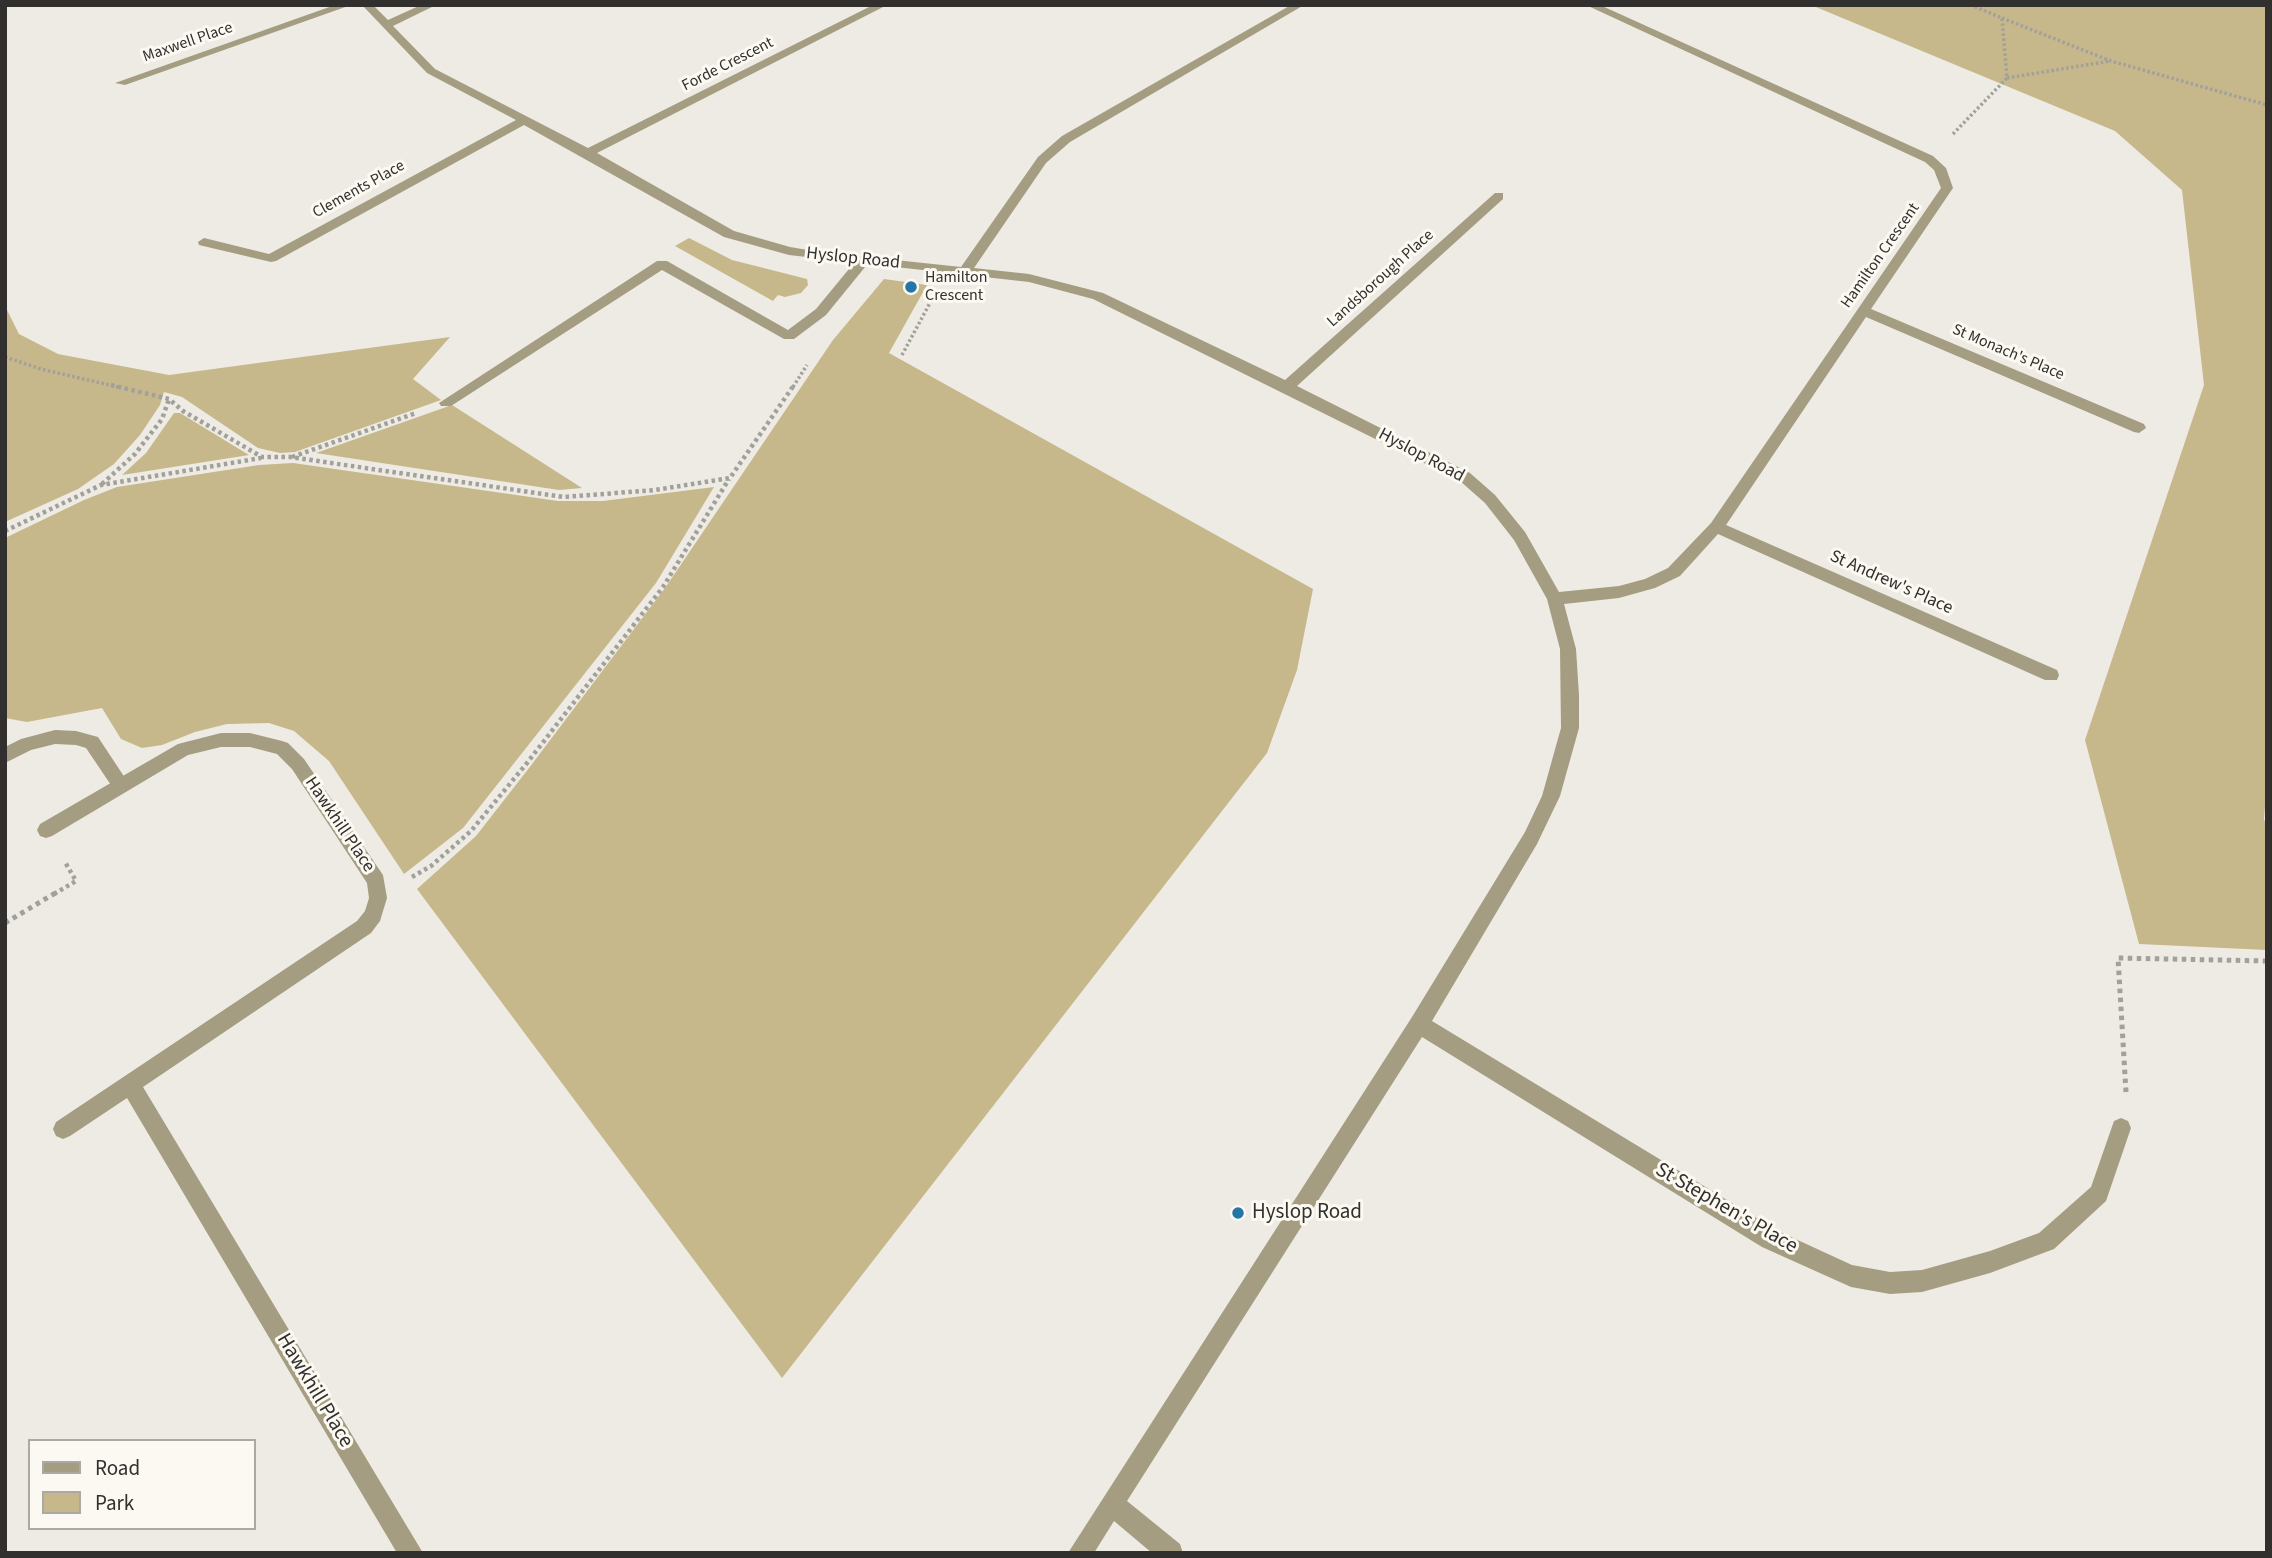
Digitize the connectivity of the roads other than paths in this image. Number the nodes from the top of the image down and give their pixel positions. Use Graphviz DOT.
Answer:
graph roads {
  1 [pos="346,5"];
  2 [pos="367,5"];
  3 [pos="431,5"];
  4 [pos="883,5"];
  5 [pos="1298,5"];
  6 [pos="1591,5"];
  7 [pos="386,25"];
  8 [pos="121,83"];
  9 [pos="524,120"];
  10 [pos="588,153"];
  11 [pos="1499,197"];
  12 [pos="204,242"];
  13 [pos="863,261"];
  14 [pos="965,271"];
  15 [pos="1863,311"];
  16 [pos="1287,387"];
  17 [pos="446,403"];
  18 [pos="2139,428"];
  19 [pos="1716,527"];
  20 [pos="1555,599"];
  21 [pos="2051,675"];
  22 [pos="5,755"];
  23 [pos="121,786"];
  24 [pos="46,830"];
  25 [pos="1419,1024"];
  26 [pos="131,1085"];
  27 [pos="2121,1128"];
  28 [pos="63,1129"];
  29 [pos="1113,1505"];
  30 [pos="411,1553"];
  31 [pos="1080,1553"];
  32 [pos="1171,1553"];
  1 -- 8 [label="street, Maxwell Place"];
  2 -- 7 [label="street, Hyslop Road"];
  3 -- 7 [label="street"];
  4 -- 10 [label="street, Forde Crescent"];
  5 -- 14 [label="street"];
  6 -- 15 [label="street, Hamilton Crescent"];
  7 -- 9 [label="street, Hyslop Road"];
  9 -- 10 [label="street, Hyslop Road"];
  9 -- 12 [label="street, Clements Place"];
  10 -- 13 [label="street, Hyslop Road"];
  11 -- 16 [label="street, Landsborough Place"];
  13 -- 14 [label="street, Hyslop Road"];
  13 -- 17 [label="street"];
  14 -- 16 [label="street, Hyslop Road"];
  15 -- 18 [label="street, St Monach's Place"];
  15 -- 19 [label="street, Hamilton Crescent"];
  16 -- 20 [label="street, Hyslop Road"];
  19 -- 20 [label="street, Hamilton Crescent"];
  19 -- 21 [label="street, St Andrew's Place"];
  20 -- 25 [label="street, Hyslop Road"];
  22 -- 23 [label="street"];
  23 -- 24 [label="street, Hawkhill Place"];
  23 -- 26 [label="street, Hawkhill Place"];
  25 -- 27 [label="street, St Stephen's Place"];
  25 -- 29 [label="street, Hyslop Road"];
  26 -- 28 [label="street"];
  26 -- 30 [label="street, Hawkhill Place"];
  29 -- 31 [label="street, Hyslop Road"];
  29 -- 32 [label="street"];
}
